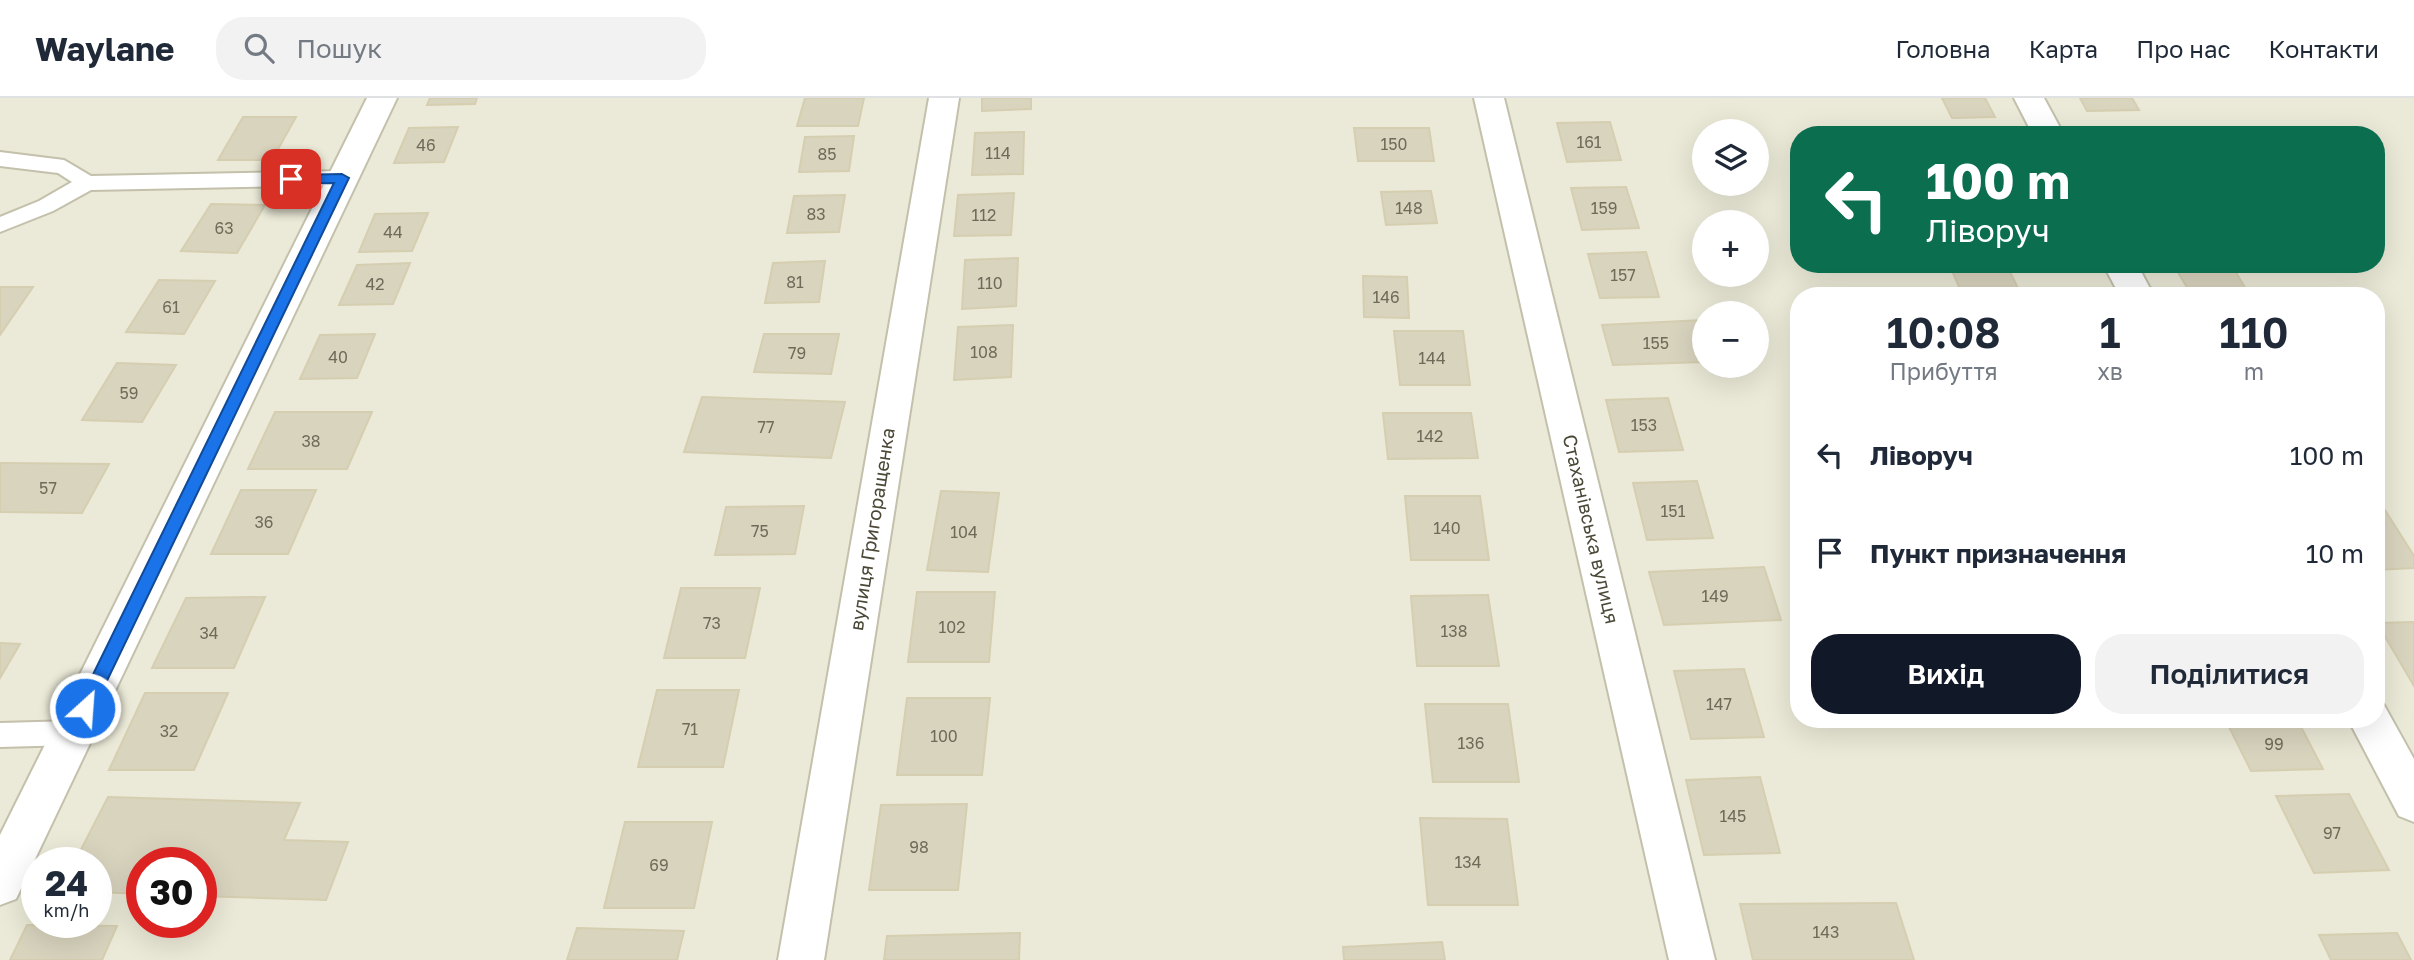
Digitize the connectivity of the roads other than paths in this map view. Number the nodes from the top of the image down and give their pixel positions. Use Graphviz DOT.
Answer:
graph roads {
  1 [pos="382,98"];
  2 [pos="944,98"];
  3 [pos="1489,98"];
  4 [pos="2029,98"];
  5 [pos="2044,126"];
  6 [pos="0,159"];
  7 [pos="342,178"];
  8 [pos="87,183"];
  9 [pos="0,225"];
  10 [pos="2374,728"];
  11 [pos="73,733"];
  12 [pos="0,735"];
  13 [pos="2414,801"];
  14 [pos="0,883"];
  15 [pos="801,960"];
  16 [pos="1692,960"];
  1 -- 7 [label="street"];
  2 -- 15 [label="street, вулиця Григоращенка"];
  3 -- 16 [label="street, Стаханівська вулиця"];
  4 -- 5 [label="street"];
  6 -- 8 [label="lane"];
  7 -- 8 [label="lane"];
  7 -- 11 [label="street"];
  8 -- 9 [label="lane"];
  10 -- 13 [label="street"];
  11 -- 12 [label="lane"];
  11 -- 14 [label="street"];
}
